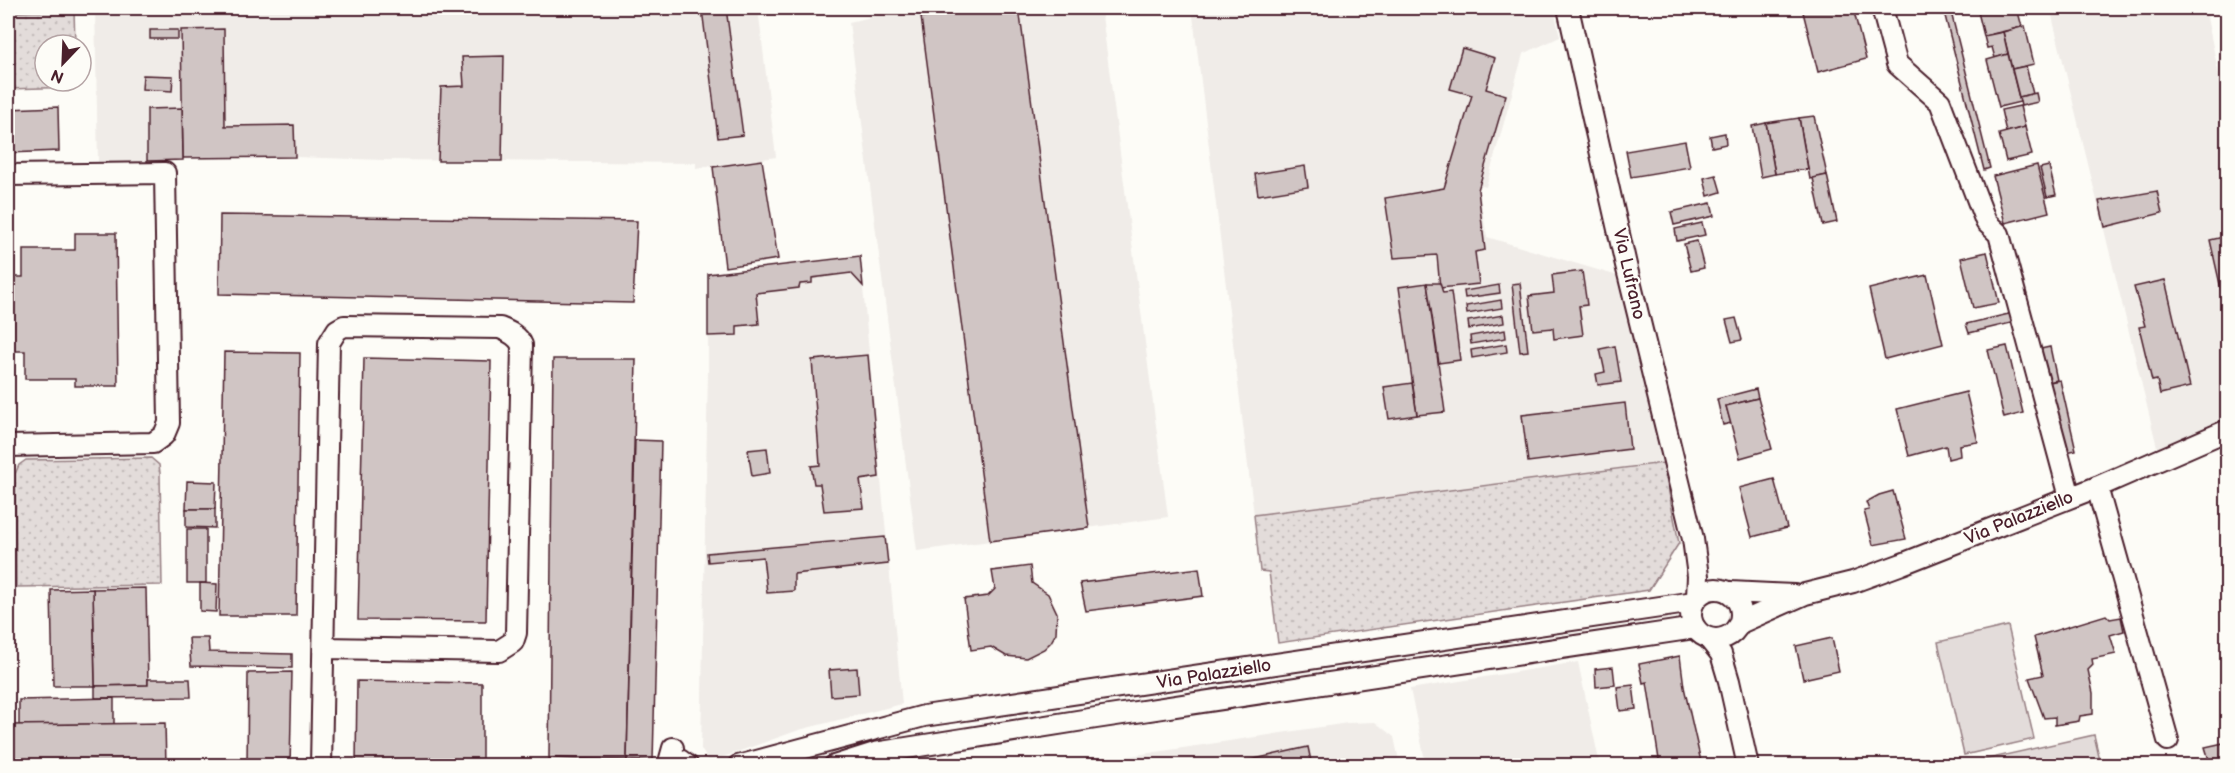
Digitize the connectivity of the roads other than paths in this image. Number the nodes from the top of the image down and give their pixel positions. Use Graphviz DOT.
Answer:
graph roads {
  1 [pos="1568,8"];
  2 [pos="1882,8"];
  3 [pos="8,174"];
  4 [pos="2228,430"];
  5 [pos="8,446"];
  6 [pos="2097,487"];
  7 [pos="2070,497"];
  8 [pos="1693,539"];
  9 [pos="1725,591"];
  10 [pos="1805,594"];
  11 [pos="1696,599"];
  12 [pos="1736,629"];
  13 [pos="1702,633"];
  14 [pos="324,648"];
  15 [pos="1729,681"];
  16 [pos="2168,740"];
  17 [pos="321,765"];
  18 [pos="682,765"];
  19 [pos="688,765"];
  20 [pos="738,765"];
  21 [pos="834,765"];
  22 [pos="1748,765"];
  1 -- 8 [label="street, Via Lufrano"];
  2 -- 7 [label="street"];
  3 -- 5 [label="street"];
  4 -- 6 [label="street, Via Palazziello"];
  6 -- 7 [label="street, Via Palazziello"];
  6 -- 16 [label="street"];
  7 -- 10 [label="street, Via Palazziello"];
  8 -- 9 [label="street, Via Lufrano"];
  8 -- 11 [label="street, Via Lufrano"];
  9 -- 10 [label="street, Via Palazziello"];
  9 -- 11 [label="street"];
  9 -- 12 [label="street"];
  10 -- 12 [label="street, Via Palazziello"];
  11 -- 13 [label="street"];
  11 -- 20 [label="street, Via Palazziello"];
  12 -- 13 [label="street"];
  12 -- 15 [label="street"];
  13 -- 15 [label="street"];
  13 -- 21 [label="street, Via Palazziello"];
  14 -- 14 [label="street"];
  14 -- 17 [label="street"];
  15 -- 22 [label="street"];
  18 -- 19 [label="street"];
}
